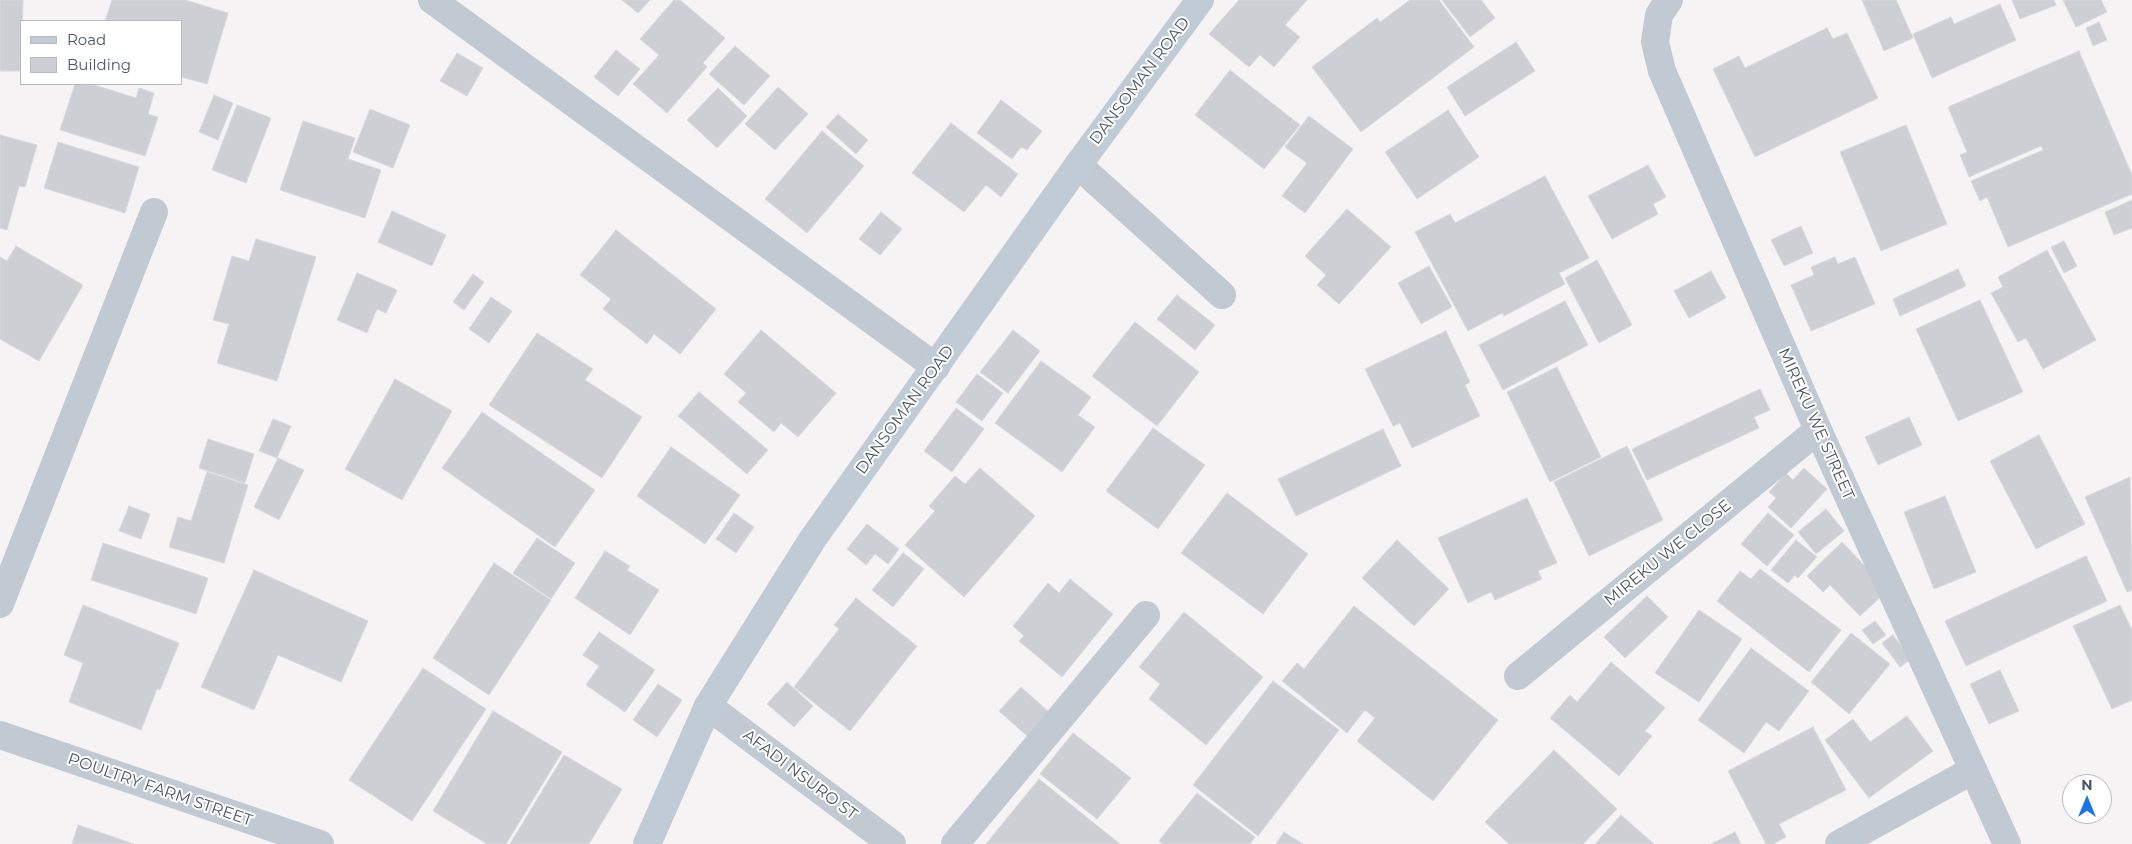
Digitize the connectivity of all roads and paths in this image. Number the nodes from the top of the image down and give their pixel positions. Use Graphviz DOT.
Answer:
graph roads {
  1 [pos="432,0"];
  2 [pos="1200,0"];
  3 [pos="1669,0"];
  4 [pos="1078,165"];
  5 [pos="154,212"];
  6 [pos="1222,295"];
  7 [pos="936,367"];
  8 [pos="1818,430"];
  9 [pos="0,604"];
  10 [pos="1146,615"];
  11 [pos="1518,676"];
  12 [pos="708,706"];
  13 [pos="0,735"];
  14 [pos="1973,770"];
  15 [pos="320,844"];
  16 [pos="647,844"];
  17 [pos="892,844"];
  18 [pos="956,844"];
  19 [pos="1838,844"];
  20 [pos="2007,844"];
  1 -- 7 [label="street"];
  2 -- 4 [label="main road, DANSOMAN ROAD"];
  3 -- 8 [label="street, MIREKU WE STREET"];
  4 -- 6 [label="street"];
  4 -- 7 [label="main road, DANSOMAN ROAD"];
  5 -- 9 [label="street"];
  7 -- 12 [label="main road, DANSOMAN ROAD"];
  8 -- 11 [label="street, MIREKU WE CLOSE"];
  8 -- 14 [label="street, MIREKU WE STREET"];
  10 -- 18 [label="street"];
  12 -- 16 [label="main road, DANSOMAN ROAD"];
  12 -- 17 [label="street, AFADI NSURO ST"];
  13 -- 15 [label="street, POULTRY FARM STREET"];
  14 -- 19 [label="street"];
  14 -- 20 [label="street, MIREKU WE STREET"];
}
